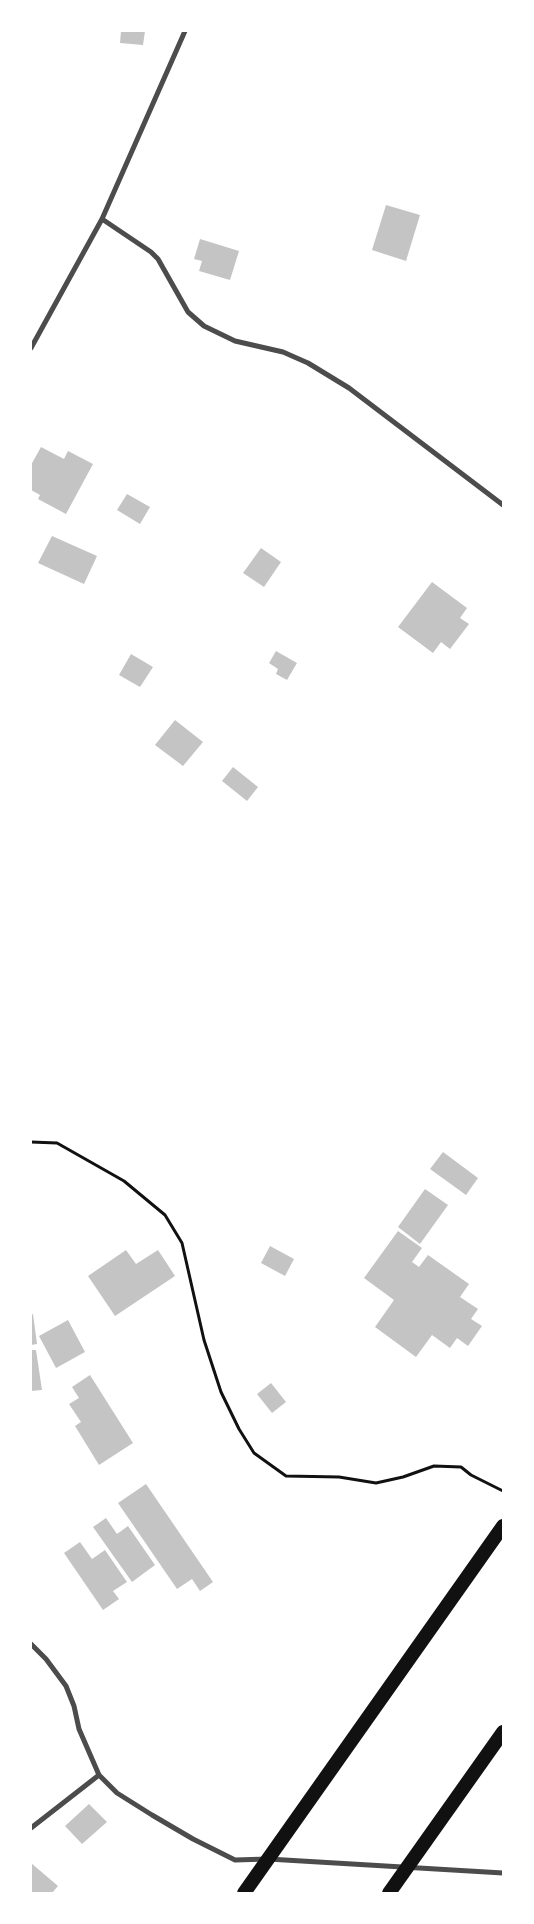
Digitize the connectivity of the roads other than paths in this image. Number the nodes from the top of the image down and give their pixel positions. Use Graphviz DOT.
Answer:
graph roads {
  1 [pos="185,31"];
  2 [pos="102,218"];
  3 [pos="31,348"];
  4 [pos="503,505"];
  5 [pos="503,1526"];
  6 [pos="31,1644"];
  7 [pos="503,1732"];
  8 [pos="99,1775"];
  9 [pos="31,1828"];
  10 [pos="268,1859"];
  11 [pos="406,1868"];
  12 [pos="503,1873"];
  13 [pos="244,1893"];
  14 [pos="390,1893"];
  1 -- 2 [label="street"];
  2 -- 3 [label="street"];
  2 -- 4 [label="street"];
  5 -- 10 [label="highway"];
  6 -- 8 [label="street"];
  7 -- 11 [label="highway"];
  8 -- 9 [label="street"];
  8 -- 10 [label="street"];
  10 -- 11 [label="street"];
  10 -- 13 [label="highway"];
  11 -- 12 [label="street"];
  11 -- 14 [label="highway"];
}
